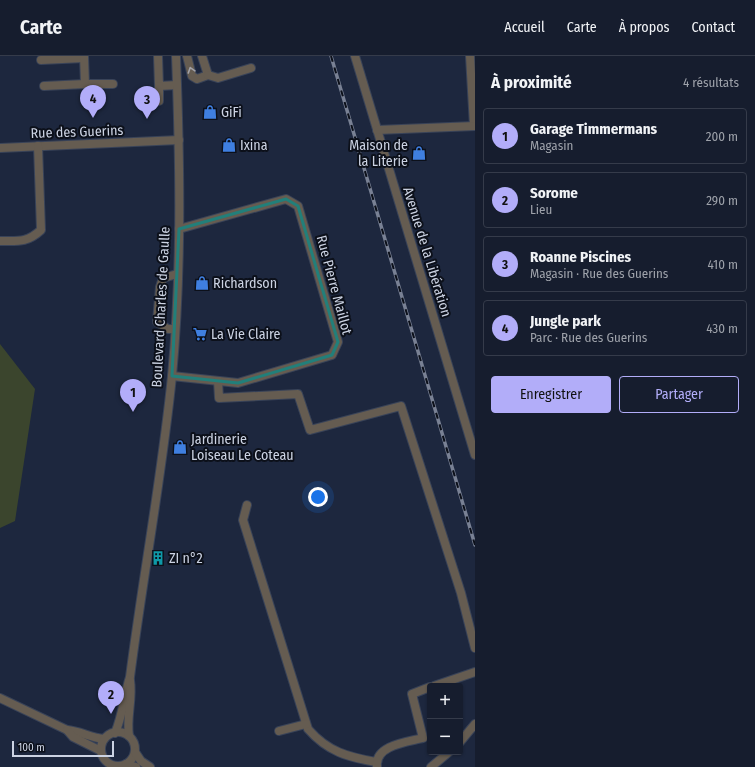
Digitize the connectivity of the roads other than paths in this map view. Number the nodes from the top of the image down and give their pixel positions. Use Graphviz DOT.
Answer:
graph roads {
  1 [pos="158,56"];
  2 [pos="176,56"];
  3 [pos="187,56"];
  4 [pos="202,56"];
  5 [pos="356,56"];
  6 [pos="470,56"];
  7 [pos="84,57"];
  8 [pos="41,60"];
  9 [pos="251,68"];
  10 [pos="208,75"];
  11 [pos="85,84"];
  12 [pos="113,84"];
  13 [pos="177,85"];
  14 [pos="44,86"];
  15 [pos="159,86"];
  16 [pos="159,101"];
  17 [pos="475,126"];
  18 [pos="377,130"];
  19 [pos="179,140"];
  20 [pos="38,146"];
  21 [pos="0,148"];
  22 [pos="179,229"];
  23 [pos="0,241"];
  24 [pos="177,274"];
  25 [pos="175,329"];
  26 [pos="172,376"];
  27 [pos="218,381"];
  28 [pos="475,455"];
  29 [pos="247,505"];
  30 [pos="475,648"];
  31 [pos="475,672"];
  32 [pos="130,677"];
  33 [pos="443,683"];
  34 [pos="427,688"];
  35 [pos="0,698"];
  36 [pos="306,724"];
  37 [pos="475,724"];
  38 [pos="67,730"];
  39 [pos="278,731"];
  40 [pos="115,733"];
  41 [pos="129,736"];
  42 [pos="463,738"];
  43 [pos="104,739"];
  44 [pos="101,751"];
  45 [pos="134,752"];
  46 [pos="445,755"];
  47 [pos="110,765"];
  48 [pos="124,765"];
  49 [pos="377,765"];
  50 [pos="136,767"];
  51 [pos="150,767"];
  52 [pos="431,767"];
  1 -- 15 [label="street"];
  2 -- 13 [label="street, Boulevard Charles de Gaulle"];
  10 -- 3 [label="street, one-way"];
  4 -- 10 [label="street"];
  5 -- 18 [label="street, Avenue de la Libération"];
  6 -- 17 [label="street"];
  7 -- 8 [label="street"];
  7 -- 11 [label="street"];
  9 -- 10 [label="street"];
  11 -- 12 [label="street"];
  11 -- 14 [label="street"];
  13 -- 15 [label="street"];
  13 -- 19 [label="street, Boulevard Charles de Gaulle"];
  15 -- 16 [label="street"];
  17 -- 18 [label="street"];
  18 -- 28 [label="street, Avenue de la Libération"];
  19 -- 20 [label="street, Rue des Guerins"];
  19 -- 22 [label="street, Boulevard Charles de Gaulle"];
  20 -- 21 [label="street, Rue des Guerins"];
  20 -- 23 [label="street"];
  22 -- 24 [label="street, Boulevard Charles de Gaulle"];
  22 -- 27 [label="street, Rue Pierre Maillot"];
  24 -- 25 [label="street, Boulevard Charles de Gaulle"];
  24 -- 25 [label="street"];
  25 -- 26 [label="street, Boulevard Charles de Gaulle"];
  26 -- 27 [label="street, Rue Pierre Maillot"];
  26 -- 32 [label="street, Boulevard Charles de Gaulle"];
  27 -- 30 [label="street"];
  29 -- 36 [label="street"];
  31 -- 33 [label="street"];
  32 -- 40 [label="street, Boulevard Charles de Gaulle"];
  32 -- 41 [label="street, Boulevard Charles de Gaulle"];
  34 -- 49 [label="street"];
  35 -- 38 [label="street"];
  36 -- 39 [label="street"];
  36 -- 49 [label="street"];
  37 -- 42 [label="street"];
  38 -- 43 [label="street"];
  38 -- 44 [label="street"];
  40 -- 41 [label="street"];
  40 -- 43 [label="street"];
  41 -- 45 [label="street"];
  43 -- 44 [label="street"];
  44 -- 47 [label="street"];
  45 -- 48 [label="street"];
  45 -- 51 [label="street"];
  46 -- 52 [label="street"];
  47 -- 48 [label="street"];
  48 -- 50 [label="street"];
}
